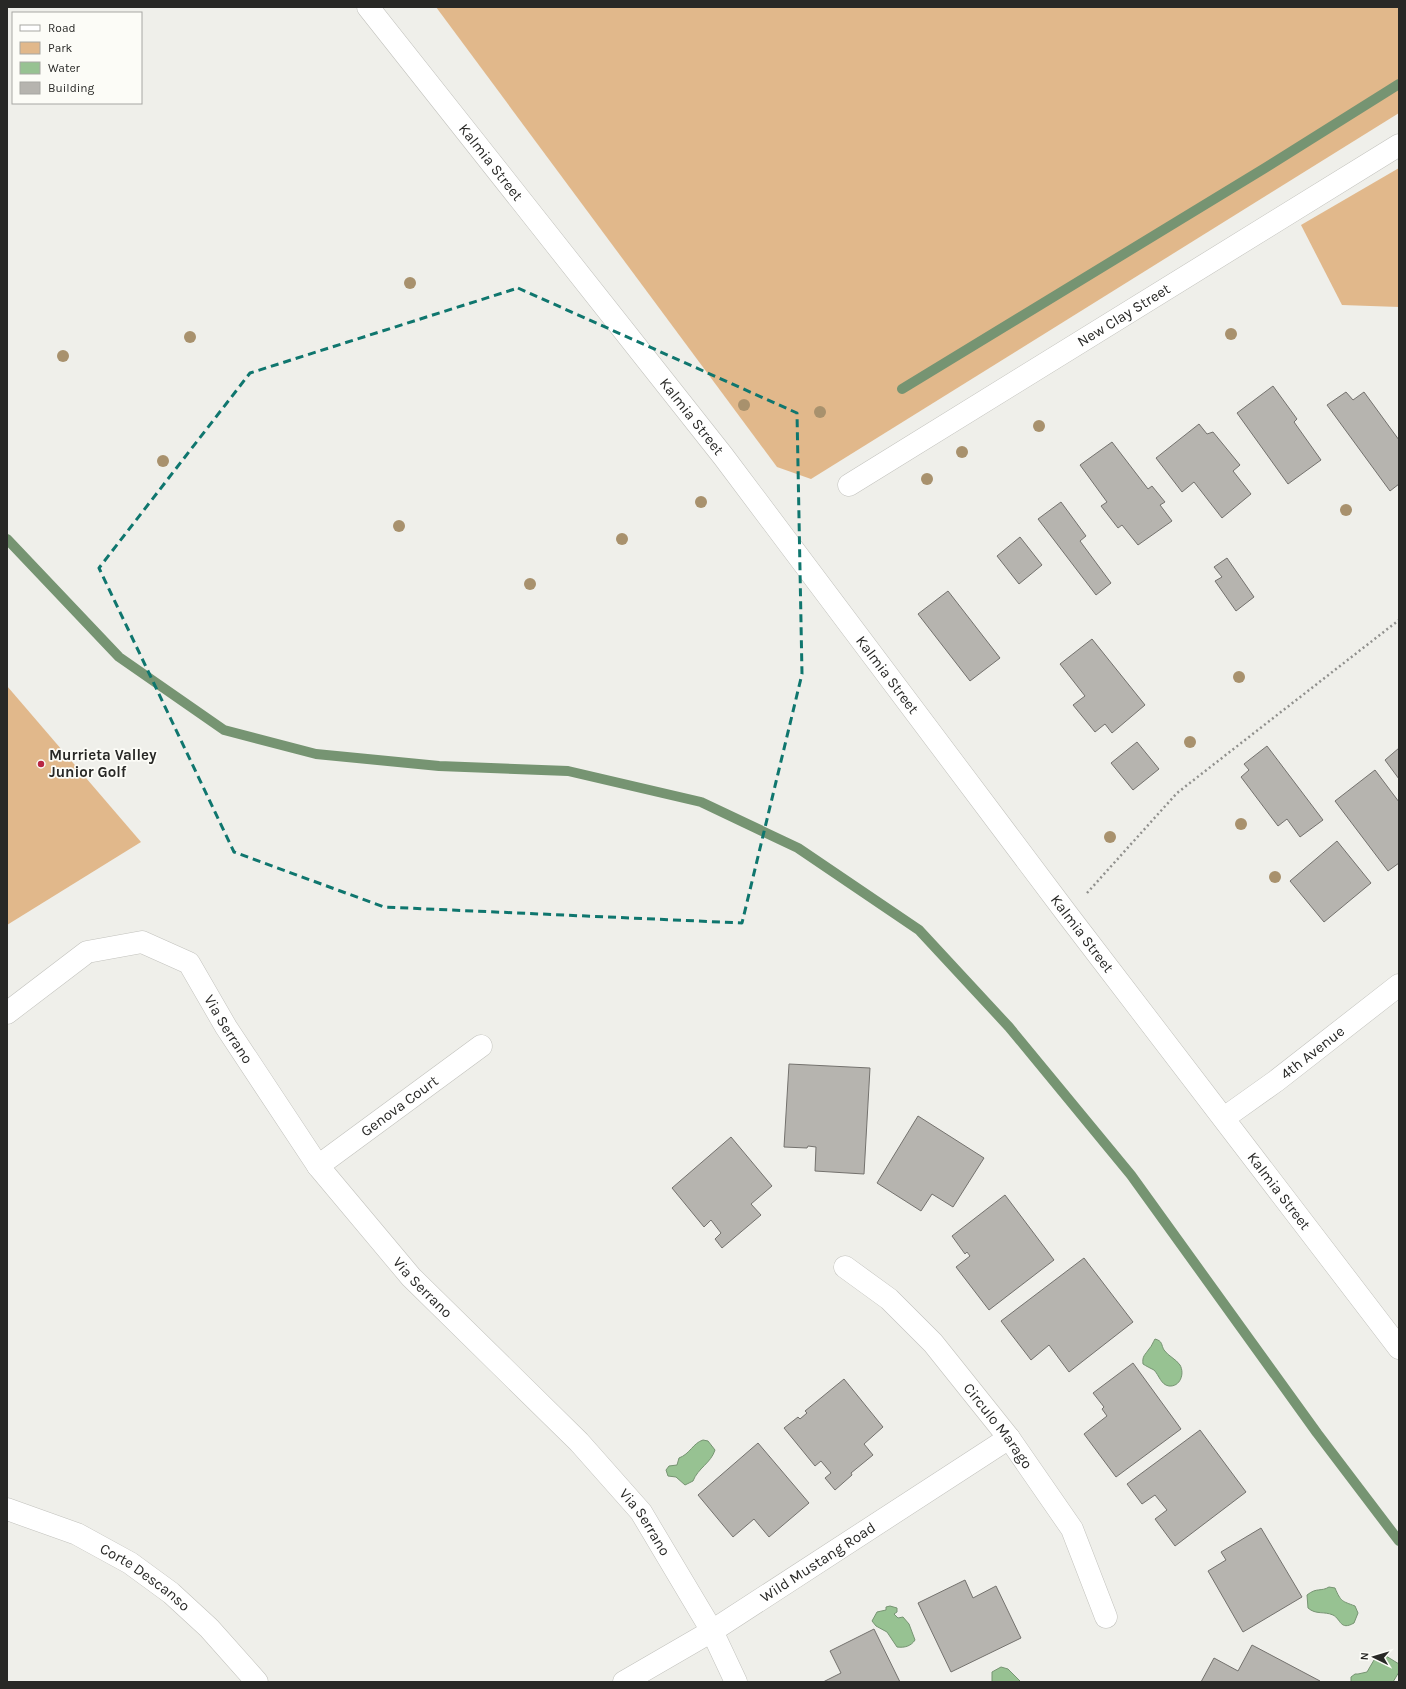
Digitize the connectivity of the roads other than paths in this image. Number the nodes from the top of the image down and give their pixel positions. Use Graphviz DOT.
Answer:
graph roads {
  1 [pos="368,7"];
  2 [pos="1399,144"];
  3 [pos="849,485"];
  4 [pos="1399,985"];
  5 [pos="7,1013"];
  6 [pos="481,1046"];
  7 [pos="1224,1118"];
  8 [pos="318,1166"];
  9 [pos="845,1267"];
  10 [pos="1399,1348"];
  11 [pos="1009,1438"];
  12 [pos="7,1509"];
  13 [pos="1106,1617"];
  14 [pos="712,1631"];
  15 [pos="257,1682"];
  16 [pos="624,1682"];
  17 [pos="736,1682"];
  1 -- 7 [label="street, Kalmia Street"];
  2 -- 3 [label="street, New Clay Street"];
  4 -- 7 [label="street, 4th Avenue"];
  5 -- 8 [label="street, Via Serrano"];
  6 -- 8 [label="street, Genova Court"];
  7 -- 10 [label="street, Kalmia Street"];
  8 -- 14 [label="street, Via Serrano"];
  9 -- 11 [label="street, Circulo Marago"];
  11 -- 13 [label="street, Circulo Marago"];
  11 -- 14 [label="street, Wild Mustang Road"];
  12 -- 15 [label="street, Corte Descanso"];
  14 -- 16 [label="street, Wild Mustang Road"];
  14 -- 17 [label="street, Via Serrano"];
}
